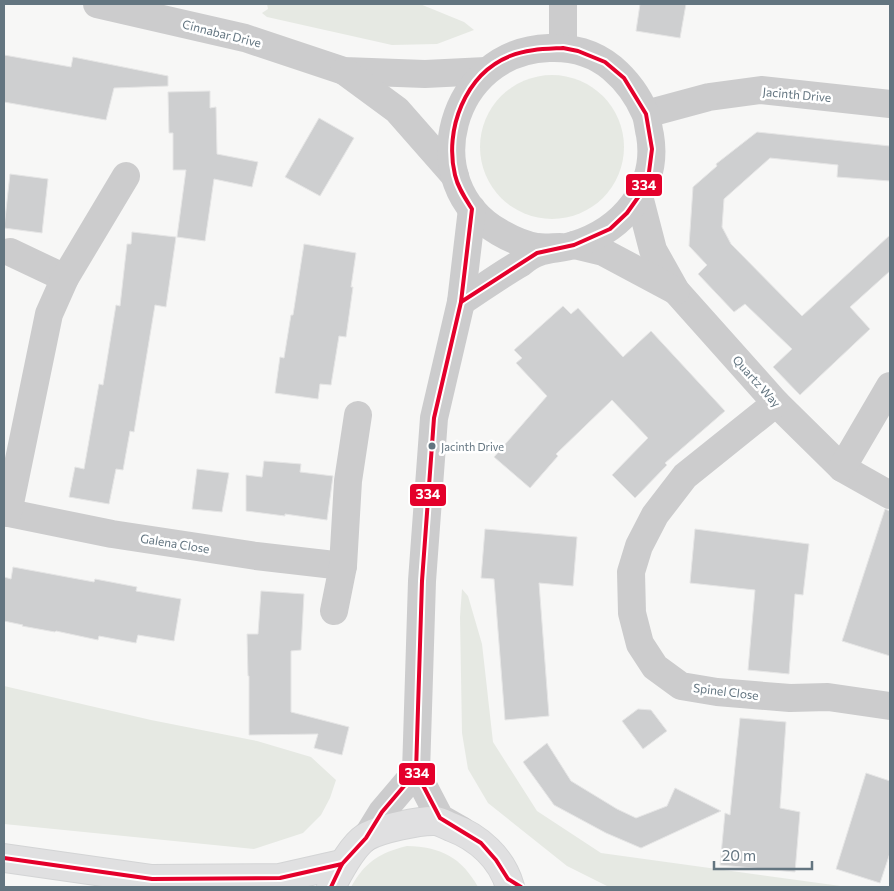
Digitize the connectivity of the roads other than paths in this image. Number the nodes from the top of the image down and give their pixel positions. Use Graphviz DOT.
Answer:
graph roads {
  1 [pos="97,4"];
  2 [pos="563,4"];
  3 [pos="563,48"];
  4 [pos="344,70"];
  5 [pos="486,71"];
  6 [pos="890,104"];
  7 [pos="646,114"];
  8 [pos="126,176"];
  9 [pos="455,176"];
  10 [pos="639,196"];
  11 [pos="472,209"];
  12 [pos="567,246"];
  13 [pos="10,252"];
  14 [pos="65,278"];
  15 [pos="676,291"];
  16 [pos="461,302"];
  17 [pos="890,386"];
  18 [pos="776,403"];
  19 [pos="358,415"];
  20 [pos="842,468"];
  21 [pos="890,496"];
  22 [pos="6,512"];
  23 [pos="343,566"];
  24 [pos="334,611"];
  25 [pos="890,706"];
  26 [pos="416,772"];
  27 [pos="462,831"];
  28 [pos="366,838"];
  29 [pos="4,858"];
  30 [pos="337,876"];
  31 [pos="162,883"];
  32 [pos="513,885"];
  1 -- 4 [label="street, Cinnabar Drive"];
  2 -- 3 [label="street"];
  3 -- 5 [label="street"];
  3 -- 7 [label="street"];
  4 -- 5 [label="street, Cinnabar Drive"];
  4 -- 9 [label="street, Cinnabar Drive"];
  5 -- 9 [label="street"];
  6 -- 7 [label="street, Jacinth Drive"];
  7 -- 10 [label="street"];
  8 -- 14 [label="street, Galena Close"];
  9 -- 11 [label="street"];
  10 -- 12 [label="street"];
  10 -- 15 [label="street, Quartz Way"];
  11 -- 12 [label="street"];
  11 -- 16 [label="street"];
  12 -- 15 [label="street, Quartz Way"];
  12 -- 16 [label="street"];
  13 -- 14 [label="street"];
  14 -- 22 [label="street, Galena Close"];
  15 -- 18 [label="street, Quartz Way"];
  16 -- 26 [label="street"];
  17 -- 20 [label="street"];
  18 -- 20 [label="street, Quartz Way"];
  18 -- 25 [label="street, Spinel Close"];
  19 -- 23 [label="street"];
  20 -- 21 [label="street, Quartz Way"];
  22 -- 23 [label="street, Galena Close"];
  23 -- 24 [label="street"];
  26 -- 27 [label="street"];
  26 -- 28 [label="street"];
  27 -- 28 [label="main road"];
  27 -- 32 [label="main road"];
  28 -- 30 [label="main road"];
  29 -- 31 [label="main road"];
  30 -- 31 [label="main road"];
}
